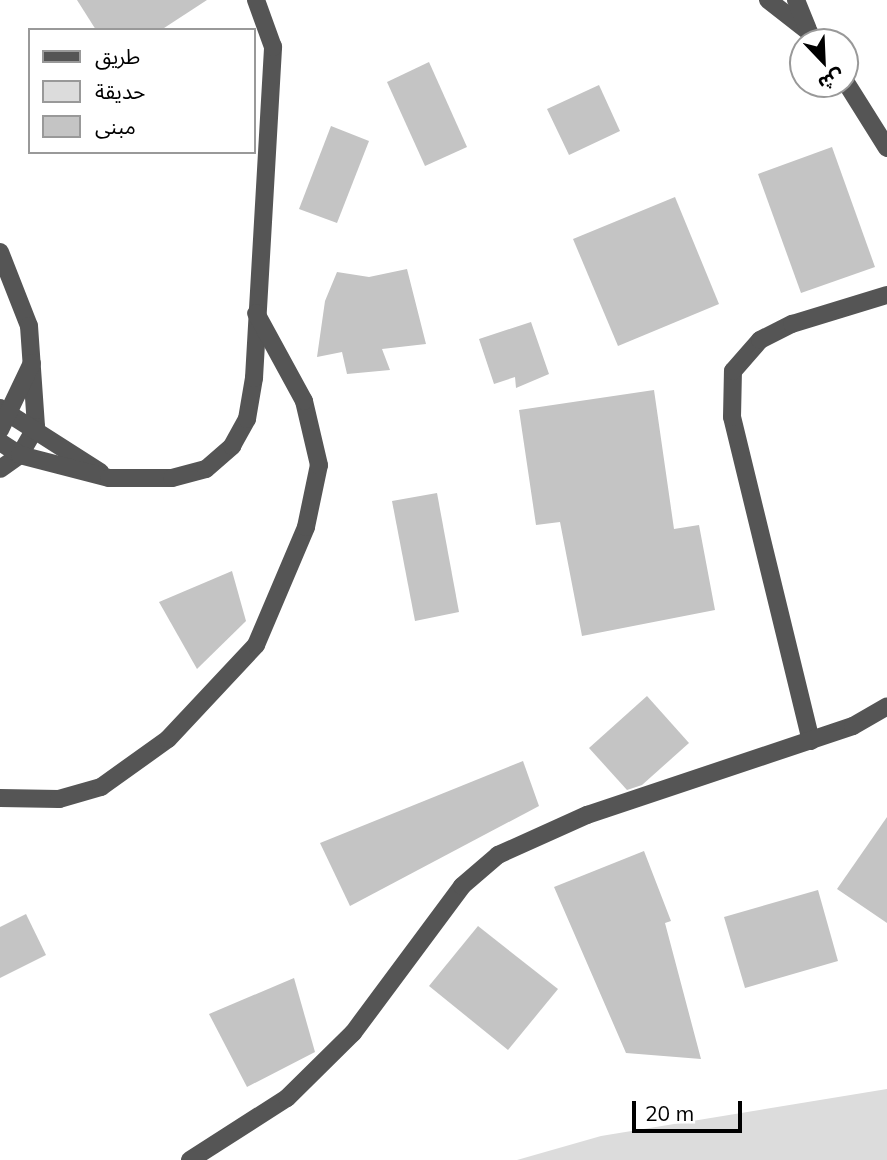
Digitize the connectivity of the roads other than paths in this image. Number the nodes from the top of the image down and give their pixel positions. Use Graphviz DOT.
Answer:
graph roads {
  1 [pos="256,0"];
  2 [pos="768,0"];
  3 [pos="796,0"];
  4 [pos="802,28"];
  5 [pos="809,28"];
  6 [pos="856,98"];
  7 [pos="887,148"];
  8 [pos="0,252"];
  9 [pos="887,295"];
  10 [pos="256,313"];
  11 [pos="35,357"];
  12 [pos="5,409"];
  13 [pos="36,427"];
  14 [pos="0,430"];
  15 [pos="0,442"];
  16 [pos="20,455"];
  17 [pos="0,469"];
  18 [pos="108,478"];
  19 [pos="887,706"];
  20 [pos="811,741"];
  21 [pos="0,798"];
  22 [pos="190,1160"];
  1 -- 10 [label="street"];
  2 -- 4 [label="street"];
  3 -- 5 [label="street"];
  6 -- 7 [label="street"];
  8 -- 11 [label="street"];
  9 -- 20 [label="street"];
  10 -- 18 [label="street"];
  10 -- 21 [label="street"];
  11 -- 12 [label="street"];
  11 -- 13 [label="street"];
  12 -- 13 [label="street"];
  12 -- 14 [label="street"];
  13 -- 16 [label="street"];
  13 -- 18 [label="street"];
  15 -- 16 [label="street"];
  16 -- 17 [label="street"];
  16 -- 18 [label="street"];
  19 -- 20 [label="street"];
  20 -- 22 [label="street"];
}
